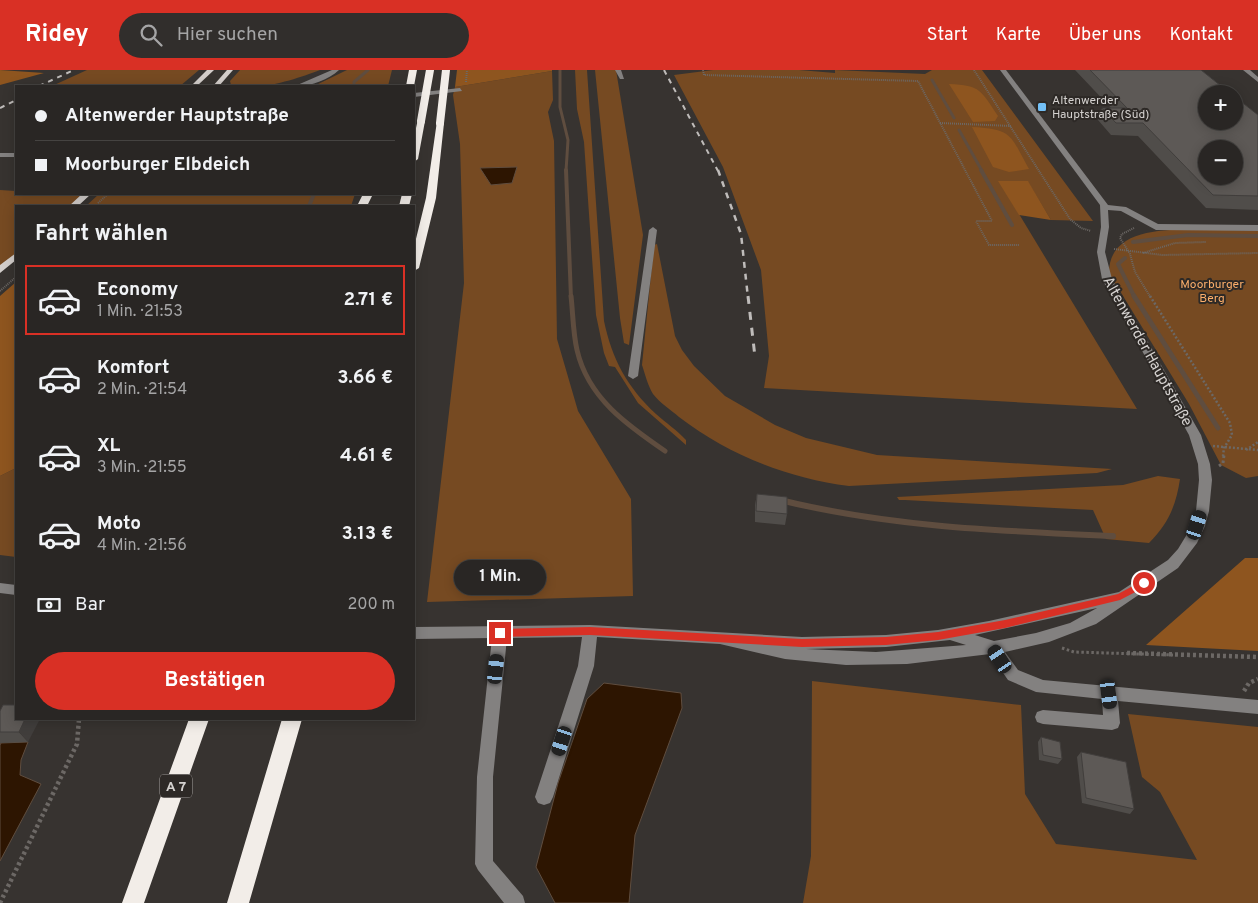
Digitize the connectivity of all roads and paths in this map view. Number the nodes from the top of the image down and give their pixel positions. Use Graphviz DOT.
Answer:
graph roads {
  1 [pos="211,70"];
  2 [pos="230,70"];
  3 [pos="336,70"];
  4 [pos="413,70"];
  5 [pos="430,70"];
  6 [pos="446,70"];
  7 [pos="467,70"];
  8 [pos="618,70"];
  9 [pos="703,70"];
  10 [pos="974,70"];
  11 [pos="1003,70"];
  12 [pos="1246,70"];
  13 [pos="622,78"];
  14 [pos="465,79"];
  15 [pos="1258,80"];
  16 [pos="195,85"];
  17 [pos="217,85"];
  18 [pos="300,85"];
  19 [pos="410,85"];
  20 [pos="460,90"];
  21 [pos="415,95"];
  22 [pos="939,123"];
  23 [pos="1012,126"];
  24 [pos="415,154"];
  25 [pos="0,155"];
  26 [pos="15,155"];
  27 [pos="86,195"];
  28 [pos="107,195"];
  29 [pos="73,205"];
  30 [pos="95,205"];
  31 [pos="1104,207"];
  32 [pos="1134,225"];
  33 [pos="1258,228"];
  34 [pos="653,230"];
  35 [pos="1104,234"];
  36 [pos="1212,242"];
  37 [pos="1019,245"];
  38 [pos="1100,246"];
  39 [pos="1128,251"];
  40 [pos="1143,253"];
  41 [pos="1258,253"];
  42 [pos="15,257"];
  43 [pos="415,264"];
  44 [pos="0,270"];
  45 [pos="15,278"];
  46 [pos="0,290"];
  47 [pos="633,376"];
  48 [pos="1258,442"];
  49 [pos="1245,450"];
  50 [pos="1258,450"];
  51 [pos="0,588"];
  52 [pos="15,590"];
  53 [pos="1120,597"];
  54 [pos="590,631"];
  55 [pos="415,633"];
  56 [pos="500,633"];
  57 [pos="951,634"];
  58 [pos="1035,638"];
  59 [pos="725,640"];
  60 [pos="993,647"];
  61 [pos="1258,657"];
  62 [pos="1109,694"];
  63 [pos="1258,707"];
  64 [pos="1043,717"];
  65 [pos="79,720"];
  66 [pos="199,720"];
  67 [pos="292,720"];
  68 [pos="544,797"];
  69 [pos="0,903"];
  70 [pos="133,903"];
  71 [pos="238,903"];
  72 [pos="516,903"];
  1 -- 16 [label="main road"];
  2 -- 17 [label="main road"];
  3 -- 18 [label="street"];
  4 -- 19 [label="highway"];
  5 -- 24 [label="highway, bridge"];
  6 -- 43 [label="highway, bridge"];
  7 -- 14 [label="path"];
  8 -- 13 [label="street"];
  9 -- 22 [label="path"];
  10 -- 23 [label="path"];
  11 -- 31 [label="street"];
  12 -- 15 [label="street"];
  20 -- 21 [label="street"];
  22 -- 23 [label="path"];
  22 -- 37 [label="path"];
  23 -- 35 [label="path"];
  25 -- 26 [label="street"];
  27 -- 29 [label="main road"];
  28 -- 30 [label="path"];
  31 -- 33 [label="street"];
  31 -- 35 [label="street, Altenwerder Hauptstraße"];
  32 -- 39 [label="path"];
  34 -- 47 [label="street"];
  35 -- 38 [label="street, Altenwerder Hauptstraße"];
  36 -- 40 [label="path"];
  38 -- 39 [label="path"];
  38 -- 53 [label="street, Altenwerder Hauptstraße"];
  39 -- 40 [label="path"];
  39 -- 49 [label="path"];
  40 -- 41 [label="path"];
  42 -- 44 [label="main road"];
  45 -- 46 [label="path"];
  48 -- 49 [label="path"];
  49 -- 50 [label="path"];
  51 -- 52 [label="street"];
  53 -- 57 [label="street, Altenwerder Hauptstraße"];
  53 -- 58 [label="street, Altenwerder Hauptstraße"];
  54 -- 56 [label="street"];
  54 -- 59 [label="street"];
  54 -- 68 [label="street"];
  55 -- 56 [label="street"];
  56 -- 72 [label="street"];
  57 -- 59 [label="street, Altenwerder Hauptstraße"];
  57 -- 60 [label="street"];
  58 -- 60 [label="street, Altenwerder Hauptstraße"];
  58 -- 61 [label="path"];
  59 -- 60 [label="street, Altenwerder Hauptstraße"];
  60 -- 62 [label="street"];
  62 -- 63 [label="street"];
  62 -- 64 [label="street"];
  65 -- 69 [label="path"];
  66 -- 70 [label="highway, A 7"];
  67 -- 71 [label="highway"];
}
